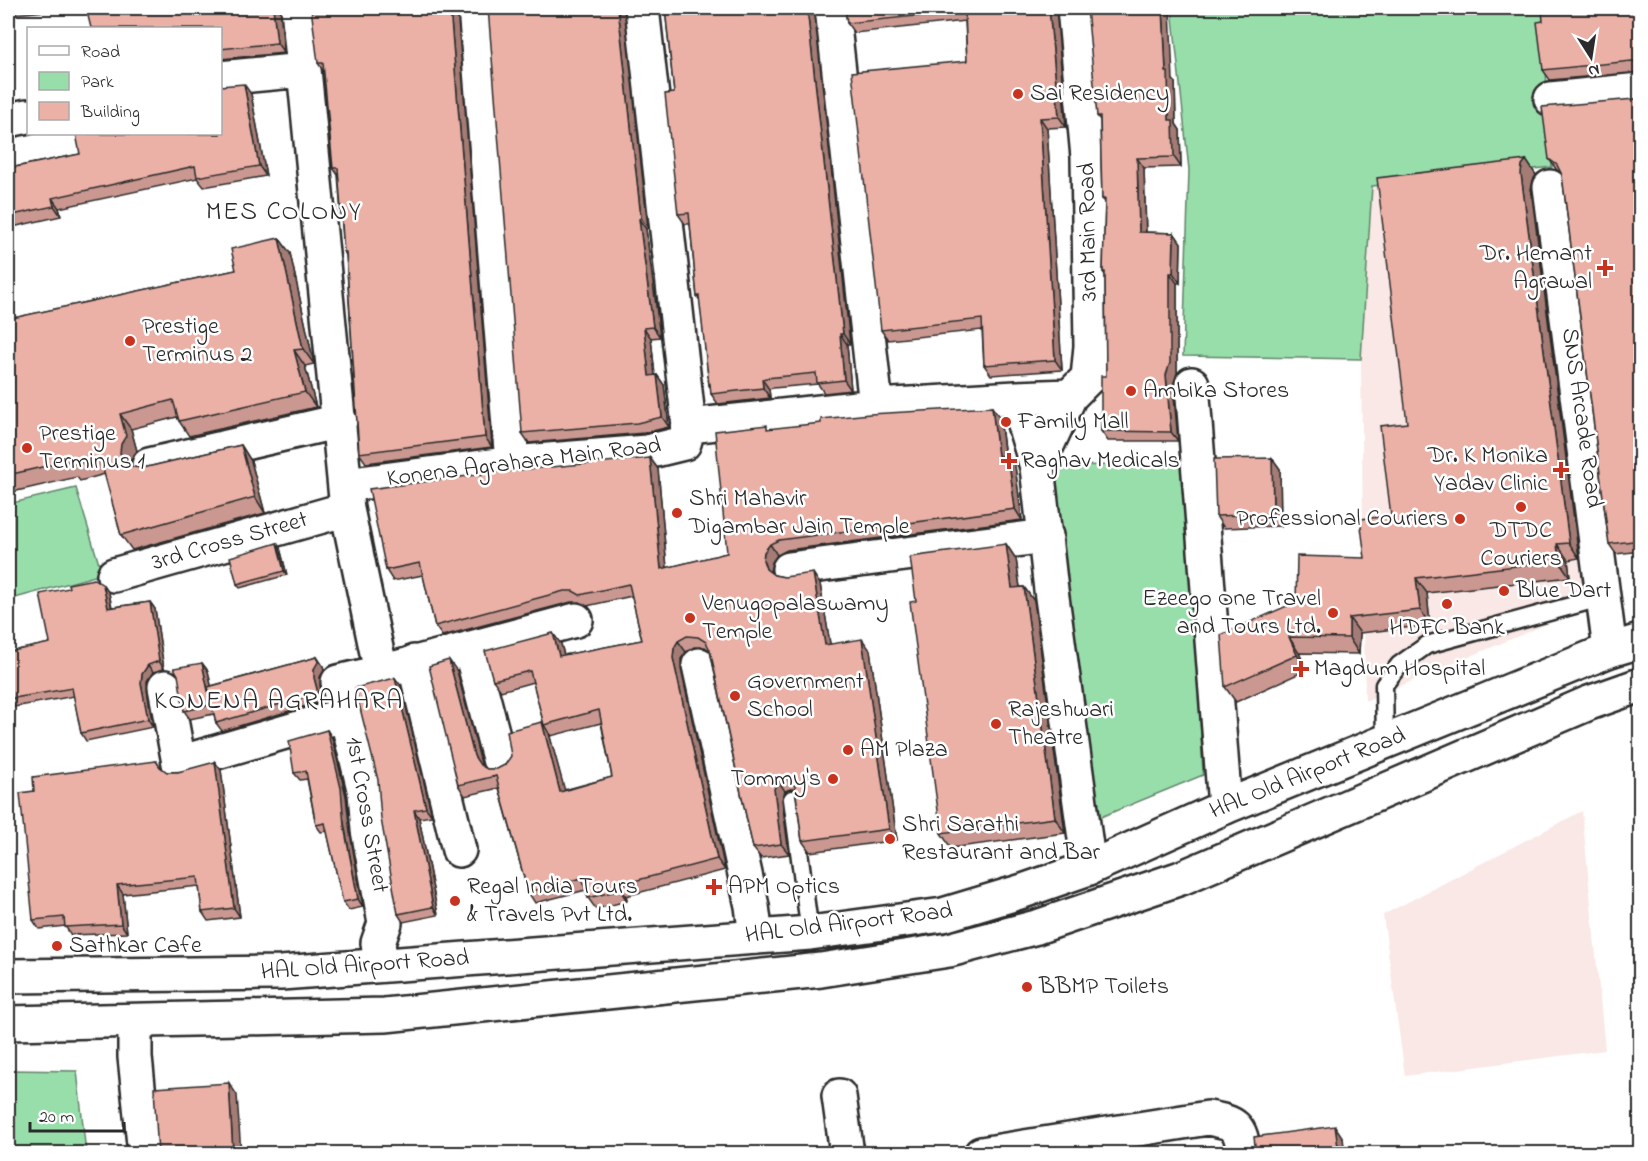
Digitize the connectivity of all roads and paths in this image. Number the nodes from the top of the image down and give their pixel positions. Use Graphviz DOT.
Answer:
graph roads {
  1 [pos="298,8"];
  2 [pos="475,8"];
  3 [pos="642,8"];
  4 [pos="832,8"];
  5 [pos="1074,8"];
  6 [pos="304,70"];
  7 [pos="222,78"];
  8 [pos="1641,90"];
  9 [pos="1551,99"];
  10 [pos="27,116"];
  11 [pos="8,120"];
  12 [pos="1550,187"];
  13 [pos="1192,384"];
  14 [pos="1070,396"];
  15 [pos="1016,398"];
  16 [pos="876,406"];
  17 [pos="340,421"];
  18 [pos="689,426"];
  19 [pos="512,462"];
  20 [pos="149,465"];
  21 [pos="1037,467"];
  22 [pos="346,497"];
  23 [pos="1046,536"];
  24 [pos="789,569"];
  25 [pos="114,574"];
  26 [pos="1604,597"];
  27 [pos="576,620"];
  28 [pos="1641,641"];
  29 [pos="470,648"];
  30 [pos="1610,650"];
  31 [pos="414,662"];
  32 [pos="699,665"];
  33 [pos="381,672"];
  34 [pos="1641,685"];
  35 [pos="165,687"];
  36 [pos="347,714"];
  37 [pos="1384,742"];
  38 [pos="500,762"];
  39 [pos="792,799"];
  40 [pos="1225,807"];
  41 [pos="459,850"];
  42 [pos="1089,868"];
  43 [pos="943,915"];
  44 [pos="810,933"];
  45 [pos="756,937"];
  46 [pos="949,950"];
  47 [pos="381,965"];
  48 [pos="8,976"];
  49 [pos="135,1022"];
  50 [pos="8,1023"];
  51 [pos="839,1096"];
  52 [pos="990,1153"];
  53 [pos="145,1154"];
  54 [pos="847,1154"];
  55 [pos="1244,1154"];
  1 -- 6 [label="street"];
  2 -- 19 [label="street"];
  3 -- 18 [label="street"];
  4 -- 16 [label="street"];
  5 -- 14 [label="street, 3rd Main Road"];
  6 -- 7 [label="street"];
  6 -- 17 [label="street"];
  8 -- 9 [label="street"];
  10 -- 11 [label="street"];
  12 -- 26 [label="street, SNS Arcade Road"];
  13 -- 40 [label="street"];
  14 -- 15 [label="street"];
  14 -- 21 [label="street, 3rd Main Road"];
  15 -- 16 [label="street, Konena Agrahara Main Road"];
  15 -- 21 [label="street"];
  16 -- 18 [label="street, Konena Agrahara Main Road"];
  17 -- 20 [label="street"];
  17 -- 22 [label="street"];
  18 -- 19 [label="street, Konena Agrahara Main Road"];
  19 -- 22 [label="street, Konena Agrahara Main Road"];
  21 -- 23 [label="street"];
  22 -- 25 [label="street, 3rd Cross Street"];
  22 -- 33 [label="street"];
  23 -- 24 [label="street"];
  23 -- 42 [label="street"];
  26 -- 30 [label="street, SNS Arcade Road"];
  26 -- 37 [label="lane"];
  27 -- 29 [label="street"];
  28 -- 30 [label="street, HAL Old Airport Road"];
  29 -- 31 [label="street"];
  29 -- 38 [label="street"];
  30 -- 37 [label="street, HAL Old Airport Road"];
  31 -- 33 [label="street"];
  31 -- 41 [label="street"];
  32 -- 45 [label="street"];
  33 -- 36 [label="street, 1st Cross Street"];
  34 -- 46 [label="street, HAL Old Airport Road"];
  35 -- 36 [label="street"];
  36 -- 47 [label="street, 1st Cross Street"];
  37 -- 40 [label="street, HAL Old Airport Road"];
  39 -- 44 [label="lane"];
  40 -- 42 [label="street, HAL Old Airport Road"];
  42 -- 43 [label="street, HAL Old Airport Road"];
  43 -- 44 [label="street, HAL Old Airport Road"];
  43 -- 46 [label="street"];
  44 -- 45 [label="street, HAL Old Airport Road"];
  45 -- 47 [label="street, HAL Old Airport Road"];
  46 -- 49 [label="street, HAL Old Airport Road"];
  47 -- 48 [label="street, HAL Old Airport Road"];
  49 -- 50 [label="street, HAL Old Airport Road"];
  49 -- 53 [label="street"];
  51 -- 54 [label="street"];
  52 -- 55 [label="street"];
}
